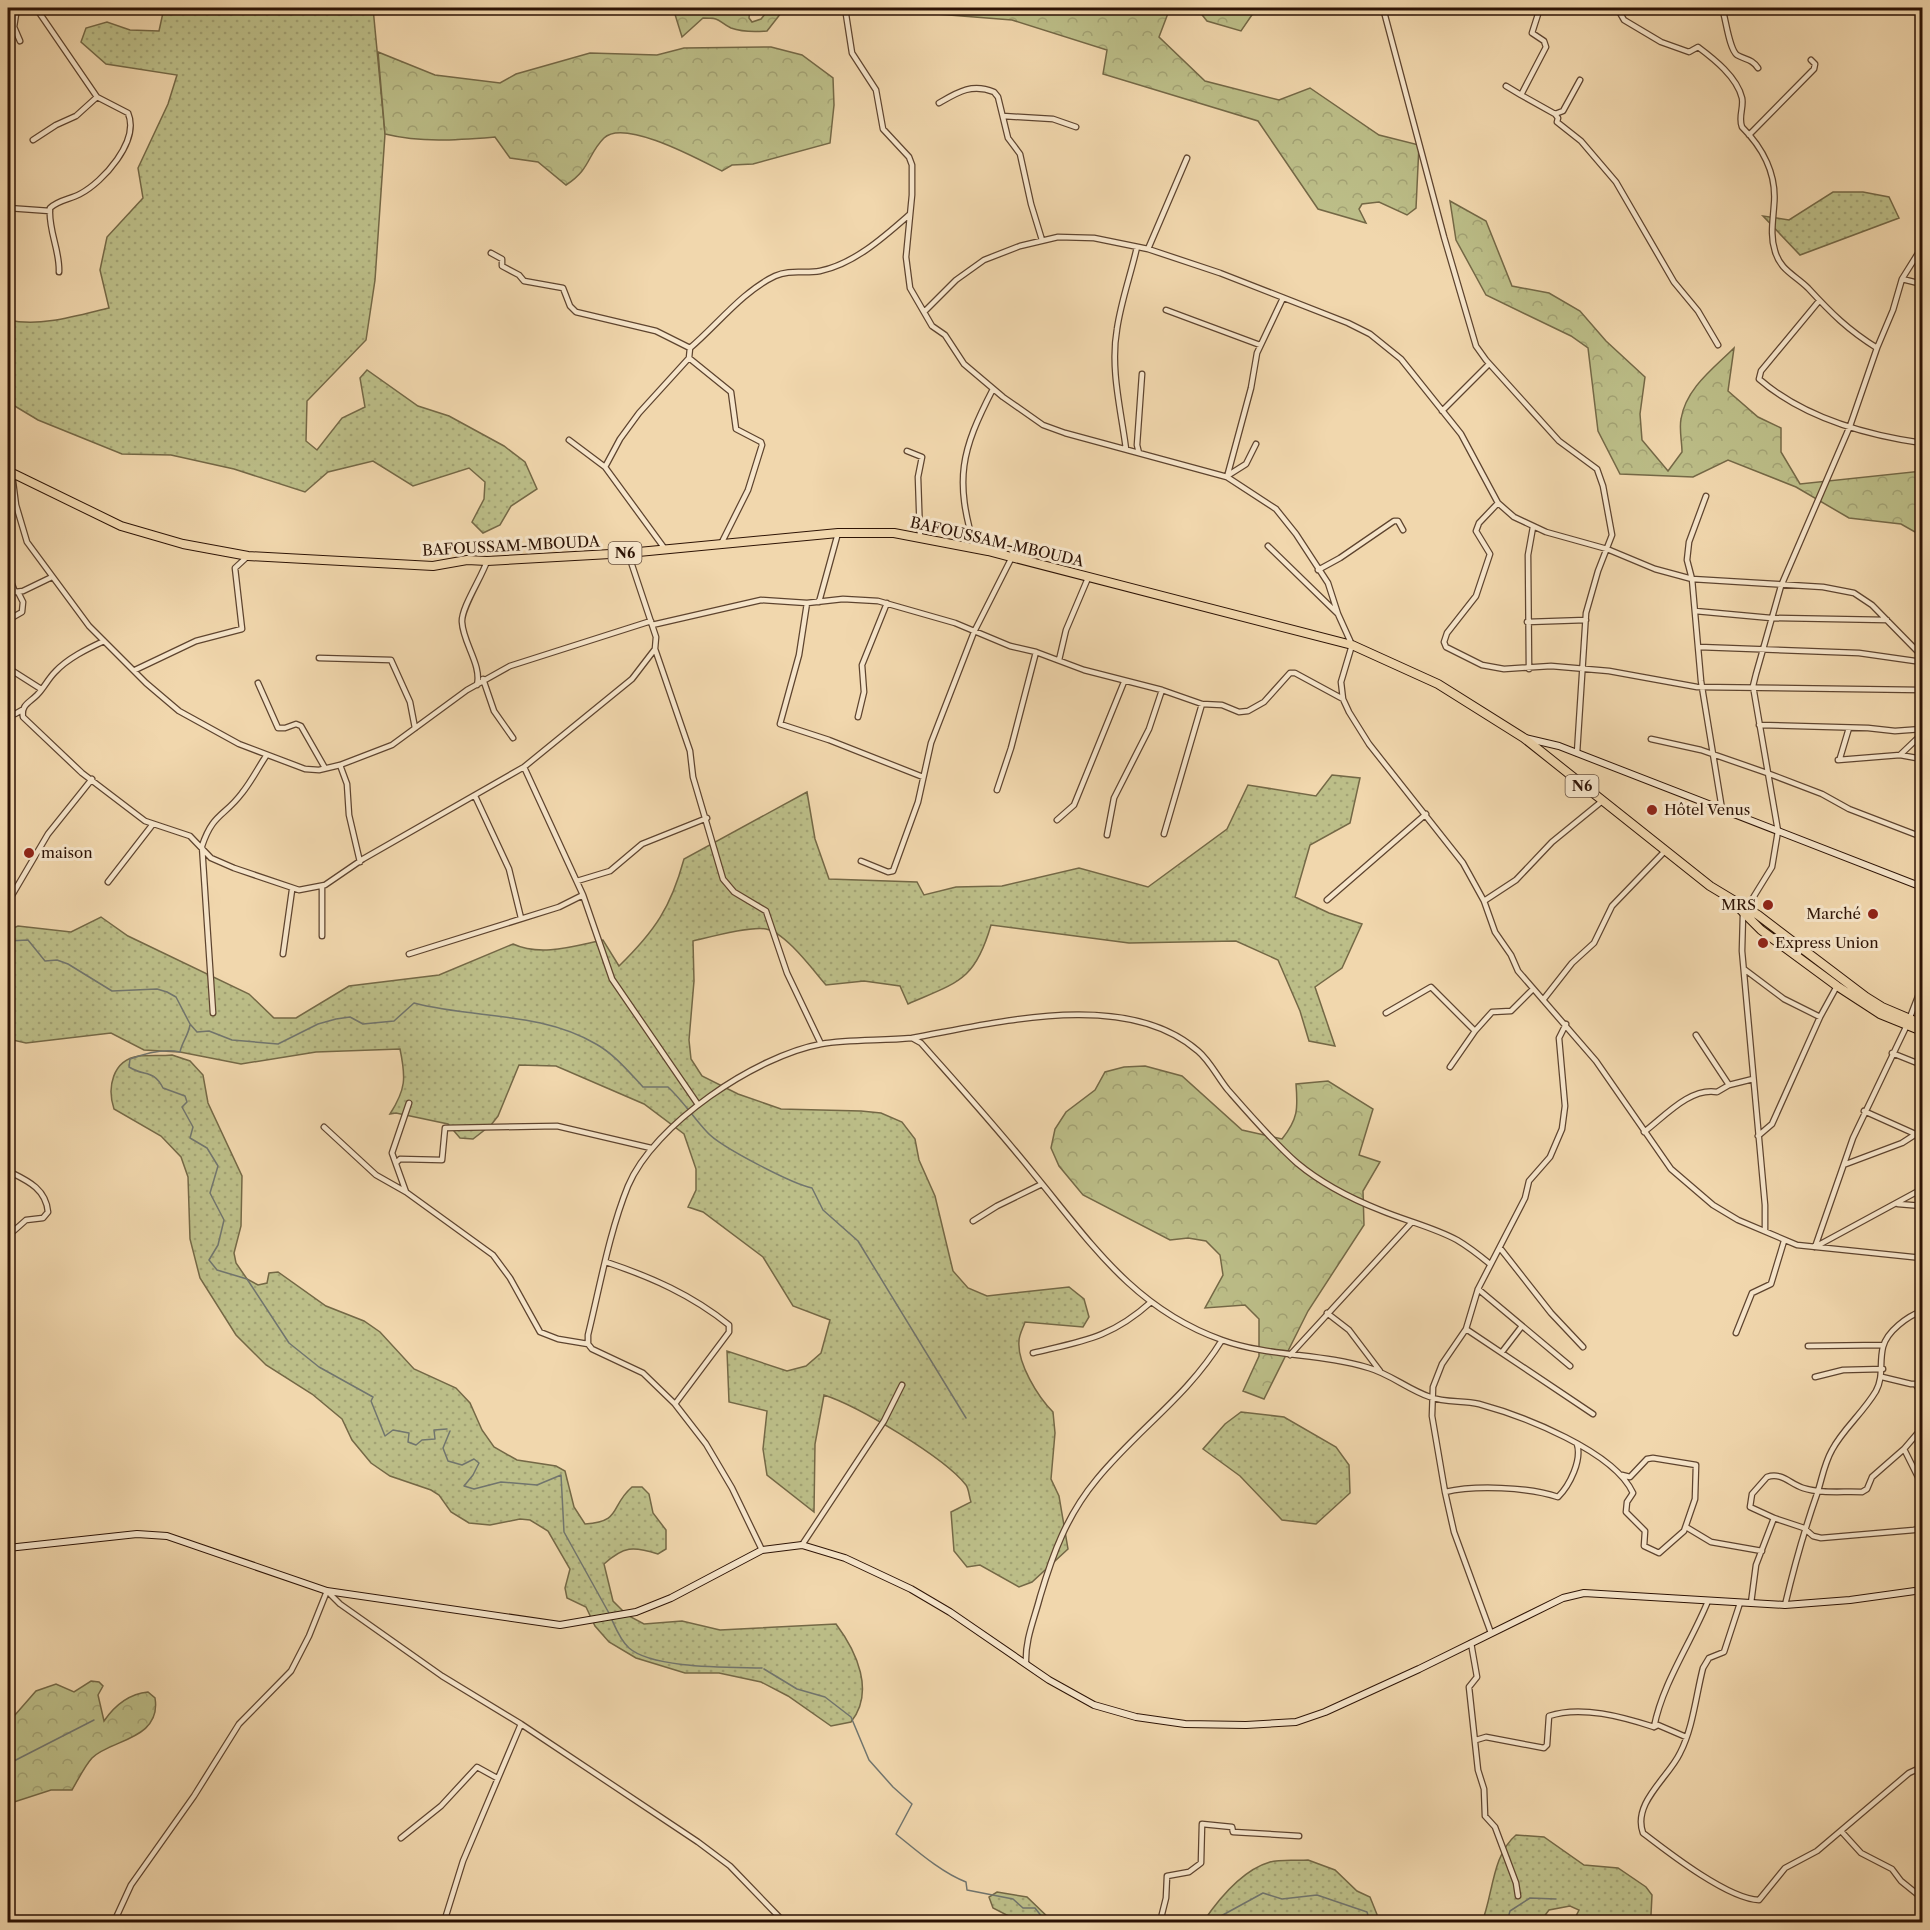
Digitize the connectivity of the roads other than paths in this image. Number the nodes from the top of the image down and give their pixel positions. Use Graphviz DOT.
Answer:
graph roads {
  1 [pos="17,8"];
  2 [pos="36,8"];
  3 [pos="845,8"];
  4 [pos="1383,8"];
  5 [pos="1540,8"];
  6 [pos="1623,8"];
  7 [pos="1722,8"];
  8 [pos="1910,8"];
  9 [pos="1923,10"];
  10 [pos="20,41"];
  11 [pos="1811,60"];
  12 [pos="1758,68"];
  13 [pos="1580,80"];
  14 [pos="1506,86"];
  15 [pos="1521,95"];
  16 [pos="97,97"];
  17 [pos="939,103"];
  18 [pos="1555,114"];
  19 [pos="1003,116"];
  20 [pos="1076,127"];
  21 [pos="1749,135"];
  22 [pos="33,140"];
  23 [pos="1187,158"];
  24 [pos="8,208"];
  25 [pos="50,211"];
  26 [pos="909,214"];
  27 [pos="1042,240"];
  28 [pos="1137,247"];
  29 [pos="1923,247"];
  30 [pos="1148,249"];
  31 [pos="490,253"];
  32 [pos="59,272"];
  33 [pos="1902,279"];
  34 [pos="1923,284"];
  35 [pos="1283,298"];
  36 [pos="1819,301"];
  37 [pos="1166,310"];
  38 [pos="924,312"];
  39 [pos="1260,345"];
  40 [pos="1718,345"];
  41 [pos="690,348"];
  42 [pos="1877,348"];
  43 [pos="689,358"];
  44 [pos="1489,364"];
  45 [pos="1142,374"];
  46 [pos="993,389"];
  47 [pos="1442,411"];
  48 [pos="1850,426"];
  49 [pos="569,440"];
  50 [pos="1923,443"];
  51 [pos="1256,444"];
  52 [pos="1126,449"];
  53 [pos="907,451"];
  54 [pos="1139,453"];
  55 [pos="605,467"];
  56 [pos="10,472"];
  57 [pos="1227,477"];
  58 [pos="1706,495"];
  59 [pos="1498,503"];
  60 [pos="16,505"];
  61 [pos="8,507"];
  62 [pos="1533,527"];
  63 [pos="1403,530"];
  64 [pos="838,533"];
  65 [pos="920,536"];
  66 [pos="721,544"];
  67 [pos="1268,546"];
  68 [pos="975,548"];
  69 [pos="665,549"];
  70 [pos="1607,549"];
  71 [pos="628,553"];
  72 [pos="248,556"];
  73 [pos="1012,557"];
  74 [pos="487,561"];
  75 [pos="1318,570"];
  76 [pos="8,574"];
  77 [pos="52,577"];
  78 [pos="1088,577"];
  79 [pos="1692,579"];
  80 [pos="1781,586"];
  81 [pos="18,592"];
  82 [pos="819,602"];
  83 [pos="807,603"];
  84 [pos="887,603"];
  85 [pos="1695,611"];
  86 [pos="1338,614"];
  87 [pos="1771,618"];
  88 [pos="8,620"];
  89 [pos="1586,620"];
  90 [pos="1887,620"];
  91 [pos="1527,622"];
  92 [pos="652,623"];
  93 [pos="974,632"];
  94 [pos="104,641"];
  95 [pos="1352,645"];
  96 [pos="1700,647"];
  97 [pos="655,649"];
  98 [pos="1762,651"];
  99 [pos="1036,652"];
  100 [pos="1923,656"];
  101 [pos="319,658"];
  102 [pos="1059,660"];
  103 [pos="1923,662"];
  104 [pos="8,668"];
  105 [pos="1529,669"];
  106 [pos="1582,669"];
  107 [pos="135,670"];
  108 [pos="483,680"];
  109 [pos="1124,682"];
  110 [pos="258,683"];
  111 [pos="477,685"];
  112 [pos="1702,686"];
  113 [pos="1754,686"];
  114 [pos="41,689"];
  115 [pos="1162,690"];
  116 [pos="1923,690"];
  117 [pos="1343,699"];
  118 [pos="1203,704"];
  119 [pos="22,710"];
  120 [pos="8,712"];
  121 [pos="858,717"];
  122 [pos="1759,725"];
  123 [pos="415,728"];
  124 [pos="1849,728"];
  125 [pos="1923,731"];
  126 [pos="513,738"];
  127 [pos="1524,738"];
  128 [pos="1651,739"];
  129 [pos="1576,753"];
  130 [pos="1900,755"];
  131 [pos="266,756"];
  132 [pos="1713,756"];
  133 [pos="1923,759"];
  134 [pos="340,765"];
  135 [pos="524,767"];
  136 [pos="325,768"];
  137 [pos="1767,773"];
  138 [pos="923,777"];
  139 [pos="92,779"];
  140 [pos="997,790"];
  141 [pos="475,796"];
  142 [pos="1601,802"];
  143 [pos="1722,809"];
  144 [pos="1426,814"];
  145 [pos="707,818"];
  146 [pos="1057,820"];
  147 [pos="153,824"];
  148 [pos="1778,831"];
  149 [pos="1164,834"];
  150 [pos="1107,835"];
  151 [pos="1923,837"];
  152 [pos="202,846"];
  153 [pos="1665,851"];
  154 [pos="861,861"];
  155 [pos="360,862"];
  156 [pos="577,881"];
  157 [pos="108,882"];
  158 [pos="322,886"];
  159 [pos="1923,887"];
  160 [pos="292,890"];
  161 [pos="583,895"];
  162 [pos="1327,900"];
  163 [pos="8,902"];
  164 [pos="1484,902"];
  165 [pos="1745,910"];
  166 [pos="521,918"];
  167 [pos="322,936"];
  168 [pos="283,954"];
  169 [pos="409,954"];
  170 [pos="1744,969"];
  171 [pos="1839,983"];
  172 [pos="1923,986"];
  173 [pos="1533,989"];
  174 [pos="1544,1000"];
  175 [pos="213,1013"];
  176 [pos="1386,1013"];
  177 [pos="1820,1017"];
  178 [pos="1908,1022"];
  179 [pos="1566,1024"];
  180 [pos="1923,1024"];
  181 [pos="1475,1031"];
  182 [pos="1923,1031"];
  183 [pos="1696,1035"];
  184 [pos="912,1038"];
  185 [pos="821,1044"];
  186 [pos="1892,1053"];
  187 [pos="1923,1065"];
  188 [pos="1450,1067"];
  189 [pos="1753,1079"];
  190 [pos="1729,1085"];
  191 [pos="409,1102"];
  192 [pos="697,1103"];
  193 [pos="1864,1111"];
  194 [pos="324,1126"];
  195 [pos="1644,1132"];
  196 [pos="1916,1134"];
  197 [pos="1758,1136"];
  198 [pos="1923,1137"];
  199 [pos="651,1148"];
  200 [pos="397,1162"];
  201 [pos="1846,1164"];
  202 [pos="8,1171"];
  203 [pos="1042,1184"];
  204 [pos="1923,1189"];
  205 [pos="406,1191"];
  206 [pos="1896,1204"];
  207 [pos="1923,1206"];
  208 [pos="973,1221"];
  209 [pos="1412,1222"];
  210 [pos="1424,1226"];
  211 [pos="1408,1228"];
  212 [pos="1764,1231"];
  213 [pos="8,1236"];
  214 [pos="1784,1241"];
  215 [pos="1815,1246"];
  216 [pos="1500,1248"];
  217 [pos="1923,1258"];
  218 [pos="606,1262"];
  219 [pos="1490,1264"];
  220 [pos="1478,1289"];
  221 [pos="1151,1302"];
  222 [pos="1923,1311"];
  223 [pos="1327,1313"];
  224 [pos="1522,1326"];
  225 [pos="1466,1329"];
  226 [pos="1736,1333"];
  227 [pos="1222,1340"];
  228 [pos="588,1344"];
  229 [pos="1883,1345"];
  230 [pos="1808,1346"];
  231 [pos="1583,1347"];
  232 [pos="1502,1352"];
  233 [pos="1033,1353"];
  234 [pos="1290,1355"];
  235 [pos="1570,1366"];
  236 [pos="1883,1369"];
  237 [pos="1381,1373"];
  238 [pos="1815,1377"];
  239 [pos="1882,1377"];
  240 [pos="902,1385"];
  241 [pos="1919,1385"];
  242 [pos="8,1391"];
  243 [pos="1923,1394"];
  244 [pos="1432,1398"];
  245 [pos="675,1404"];
  246 [pos="1593,1414"];
  247 [pos="1923,1428"];
  248 [pos="1577,1444"];
  249 [pos="1904,1449"];
  250 [pos="1622,1475"];
  251 [pos="1918,1477"];
  252 [pos="1818,1491"];
  253 [pos="1445,1492"];
  254 [pos="1774,1518"];
  255 [pos="8,1523"];
  256 [pos="1686,1527"];
  257 [pos="1923,1527"];
  258 [pos="1804,1528"];
  259 [pos="802,1545"];
  260 [pos="8,1548"];
  261 [pos="762,1550"];
  262 [pos="1762,1551"];
  263 [pos="1923,1590"];
  264 [pos="327,1591"];
  265 [pos="1708,1601"];
  266 [pos="1740,1603"];
  267 [pos="1750,1603"];
  268 [pos="1785,1605"];
  269 [pos="1491,1633"];
  270 [pos="1471,1643"];
  271 [pos="1026,1663"];
  272 [pos="520,1724"];
  273 [pos="1654,1727"];
  274 [pos="1686,1737"];
  275 [pos="1476,1740"];
  276 [pos="1923,1767"];
  277 [pos="497,1778"];
  278 [pos="1841,1831"];
  279 [pos="1299,1836"];
  280 [pos="401,1838"];
  281 [pos="1518,1896"];
  282 [pos="1923,1898"];
  283 [pos="114,1923"];
  284 [pos="444,1923"];
  285 [pos="784,1923"];
  286 [pos="1160,1923"];
  1 -- 10 [label="street"];
  2 -- 16 [label="street"];
  3 -- 26 [label="street"];
  4 -- 44 [label="street"];
  5 -- 15 [label="street"];
  6 -- 21 [label="street"];
  7 -- 12 [label="street"];
  8 -- 9 [label="street"];
  11 -- 21 [label="street"];
  13 -- 18 [label="street"];
  14 -- 15 [label="street"];
  15 -- 18 [label="street"];
  16 -- 22 [label="street"];
  16 -- 25 [label="street"];
  17 -- 19 [label="street"];
  18 -- 40 [label="street"];
  19 -- 20 [label="street"];
  19 -- 27 [label="street"];
  21 -- 36 [label="street"];
  23 -- 30 [label="street"];
  24 -- 25 [label="street"];
  25 -- 32 [label="street"];
  26 -- 38 [label="street"];
  26 -- 41 [label="street"];
  27 -- 28 [label="street"];
  27 -- 38 [label="street"];
  28 -- 30 [label="street"];
  28 -- 52 [label="street"];
  29 -- 33 [label="street"];
  30 -- 35 [label="street"];
  31 -- 41 [label="street"];
  33 -- 34 [label="street"];
  33 -- 42 [label="street"];
  35 -- 39 [label="street"];
  35 -- 47 [label="street"];
  36 -- 42 [label="street"];
  36 -- 48 [label="street"];
  37 -- 39 [label="street"];
  38 -- 46 [label="street"];
  39 -- 57 [label="street"];
  41 -- 43 [label="street"];
  42 -- 48 [label="street"];
  43 -- 55 [label="street"];
  43 -- 66 [label="street"];
  44 -- 47 [label="street"];
  44 -- 70 [label="street"];
  45 -- 54 [label="street"];
  46 -- 52 [label="street"];
  46 -- 68 [label="street"];
  47 -- 59 [label="street"];
  48 -- 50 [label="street"];
  48 -- 80 [label="street"];
  49 -- 55 [label="street"];
  51 -- 57 [label="street"];
  52 -- 54 [label="street"];
  53 -- 65 [label="street"];
  54 -- 57 [label="street"];
  55 -- 69 [label="street"];
  56 -- 60 [label="street"];
  56 -- 72 [label="highway, BAFOUSSAM-MBOUDA / N6"];
  57 -- 75 [label="street"];
  58 -- 79 [label="street"];
  59 -- 62 [label="street"];
  59 -- 105 [label="street"];
  60 -- 61 [label="street"];
  60 -- 77 [label="street"];
  62 -- 70 [label="street"];
  62 -- 91 [label="street"];
  63 -- 75 [label="street"];
  64 -- 65 [label="highway, BAFOUSSAM-MBOUDA / N6"];
  64 -- 66 [label="highway, BAFOUSSAM-MBOUDA / N6"];
  64 -- 82 [label="street"];
  65 -- 68 [label="highway, BAFOUSSAM-MBOUDA / N6"];
  66 -- 69 [label="highway, BAFOUSSAM-MBOUDA / N6"];
  67 -- 86 [label="street"];
  68 -- 73 [label="highway, BAFOUSSAM-MBOUDA / N6"];
  69 -- 71 [label="highway, BAFOUSSAM-MBOUDA / N6"];
  70 -- 79 [label="street"];
  70 -- 89 [label="street"];
  71 -- 74 [label="highway, BAFOUSSAM-MBOUDA / N6"];
  71 -- 92 [label="street"];
  72 -- 74 [label="highway, BAFOUSSAM-MBOUDA / N6"];
  72 -- 107 [label="street"];
  73 -- 78 [label="highway, BAFOUSSAM-MBOUDA / N6"];
  73 -- 93 [label="street"];
  74 -- 111 [label="street"];
  75 -- 86 [label="street"];
  76 -- 81 [label="street"];
  77 -- 81 [label="street"];
  77 -- 94 [label="street"];
  78 -- 95 [label="highway, BAFOUSSAM-MBOUDA / N6"];
  78 -- 102 [label="street"];
  79 -- 80 [label="street"];
  79 -- 85 [label="street"];
  80 -- 87 [label="street"];
  80 -- 90 [label="street"];
  81 -- 88 [label="street"];
  82 -- 83 [label="street"];
  82 -- 84 [label="street"];
  83 -- 92 [label="street"];
  83 -- 138 [label="street"];
  84 -- 93 [label="street"];
  84 -- 121 [label="street"];
  85 -- 87 [label="street"];
  85 -- 96 [label="street"];
  86 -- 95 [label="street"];
  87 -- 90 [label="street"];
  87 -- 98 [label="street"];
  89 -- 91 [label="street"];
  89 -- 106 [label="street"];
  90 -- 100 [label="street"];
  91 -- 105 [label="street"];
  92 -- 97 [label="street"];
  92 -- 108 [label="street"];
  93 -- 99 [label="street"];
  93 -- 138 [label="street"];
  94 -- 107 [label="street"];
  94 -- 114 [label="street"];
  95 -- 117 [label="street"];
  95 -- 127 [label="highway, BAFOUSSAM-MBOUDA / N6"];
  96 -- 98 [label="street"];
  96 -- 112 [label="street"];
  97 -- 135 [label="street"];
  97 -- 145 [label="street"];
  98 -- 103 [label="street"];
  98 -- 113 [label="street"];
  99 -- 102 [label="street"];
  99 -- 140 [label="street"];
  101 -- 123 [label="street"];
  102 -- 109 [label="street"];
  104 -- 114 [label="street"];
  105 -- 106 [label="street"];
  106 -- 112 [label="street"];
  106 -- 129 [label="street"];
  107 -- 131 [label="street"];
  108 -- 111 [label="street"];
  108 -- 126 [label="street"];
  109 -- 115 [label="street"];
  109 -- 146 [label="street"];
  110 -- 136 [label="street"];
  111 -- 123 [label="street"];
  112 -- 113 [label="street"];
  112 -- 132 [label="street"];
  113 -- 116 [label="street"];
  113 -- 122 [label="street"];
  114 -- 119 [label="street"];
  115 -- 118 [label="street"];
  115 -- 150 [label="street"];
  117 -- 118 [label="street"];
  117 -- 144 [label="street"];
  118 -- 149 [label="street"];
  119 -- 120 [label="street"];
  119 -- 139 [label="street"];
  122 -- 124 [label="street"];
  122 -- 137 [label="street"];
  123 -- 134 [label="street"];
  124 -- 125 [label="street"];
  124 -- 130 [label="street"];
  125 -- 130 [label="street"];
  127 -- 129 [label="street"];
  127 -- 142 [label="highway, BAFOUSSAM-MBOUDA / N6"];
  128 -- 132 [label="street"];
  129 -- 143 [label="street"];
  130 -- 133 [label="street"];
  131 -- 136 [label="street"];
  131 -- 152 [label="street"];
  132 -- 137 [label="street"];
  132 -- 143 [label="street"];
  134 -- 136 [label="street"];
  134 -- 155 [label="street"];
  135 -- 141 [label="street"];
  135 -- 156 [label="street"];
  137 -- 148 [label="street"];
  137 -- 151 [label="street"];
  138 -- 154 [label="street"];
  139 -- 147 [label="street"];
  139 -- 163 [label="street"];
  141 -- 155 [label="street"];
  141 -- 166 [label="street"];
  142 -- 153 [label="highway, BAFOUSSAM-MBOUDA / N6"];
  142 -- 164 [label="street"];
  143 -- 148 [label="street"];
  144 -- 162 [label="street"];
  144 -- 164 [label="street"];
  145 -- 156 [label="street"];
  145 -- 185 [label="street"];
  147 -- 152 [label="street"];
  147 -- 157 [label="street"];
  148 -- 159 [label="street"];
  148 -- 165 [label="street"];
  152 -- 160 [label="street"];
  152 -- 175 [label="street"];
  153 -- 165 [label="highway, BAFOUSSAM-MBOUDA / N6"];
  153 -- 174 [label="street"];
  155 -- 158 [label="street"];
  156 -- 161 [label="street"];
  158 -- 160 [label="street"];
  158 -- 167 [label="street"];
  160 -- 168 [label="street"];
  161 -- 166 [label="street"];
  161 -- 192 [label="street"];
  164 -- 173 [label="street"];
  165 -- 170 [label="street"];
  165 -- 171 [label="highway, BAFOUSSAM-MBOUDA / N6"];
  166 -- 169 [label="street"];
  170 -- 177 [label="street"];
  170 -- 189 [label="street"];
  171 -- 177 [label="street"];
  171 -- 178 [label="highway, BAFOUSSAM-MBOUDA / N6"];
  172 -- 178 [label="street"];
  173 -- 174 [label="street"];
  173 -- 181 [label="street"];
  174 -- 179 [label="street"];
  176 -- 181 [label="street"];
  177 -- 197 [label="street"];
  178 -- 180 [label="highway, BAFOUSSAM-MBOUDA / N6"];
  178 -- 182 [label="highway, BAFOUSSAM-MBOUDA / N6"];
  178 -- 186 [label="street"];
  179 -- 195 [label="street"];
  179 -- 216 [label="street"];
  181 -- 188 [label="street"];
  183 -- 190 [label="street"];
  184 -- 185 [label="street"];
  184 -- 203 [label="street"];
  184 -- 209 [label="street"];
  185 -- 192 [label="street"];
  186 -- 187 [label="street"];
  186 -- 193 [label="street"];
  189 -- 190 [label="street"];
  189 -- 197 [label="street"];
  190 -- 195 [label="street"];
  191 -- 200 [label="street"];
  192 -- 199 [label="street"];
  193 -- 196 [label="street"];
  193 -- 201 [label="street"];
  194 -- 205 [label="street"];
  195 -- 212 [label="street"];
  196 -- 198 [label="street"];
  196 -- 201 [label="street"];
  197 -- 212 [label="street"];
  199 -- 200 [label="street"];
  199 -- 218 [label="street"];
  200 -- 205 [label="street"];
  201 -- 215 [label="street"];
  202 -- 213 [label="street"];
  203 -- 208 [label="street"];
  203 -- 221 [label="street"];
  204 -- 206 [label="street"];
  205 -- 228 [label="street"];
  206 -- 207 [label="street"];
  206 -- 215 [label="street"];
  209 -- 210 [label="street"];
  209 -- 211 [label="street"];
  210 -- 211 [label="street"];
  210 -- 219 [label="street"];
  211 -- 223 [label="street"];
  212 -- 214 [label="street"];
  214 -- 215 [label="street"];
  214 -- 226 [label="street"];
  215 -- 217 [label="street"];
  216 -- 219 [label="street"];
  216 -- 231 [label="street"];
  218 -- 228 [label="street"];
  218 -- 245 [label="street"];
  219 -- 220 [label="street"];
  220 -- 224 [label="street"];
  220 -- 225 [label="street"];
  221 -- 227 [label="street"];
  221 -- 233 [label="street"];
  222 -- 229 [label="street"];
  223 -- 234 [label="street"];
  223 -- 237 [label="street"];
  224 -- 232 [label="street"];
  224 -- 235 [label="street"];
  225 -- 232 [label="street"];
  225 -- 244 [label="street"];
  227 -- 234 [label="street"];
  227 -- 271 [label="street"];
  228 -- 245 [label="street"];
  229 -- 230 [label="street"];
  229 -- 236 [label="street"];
  232 -- 246 [label="street"];
  234 -- 237 [label="street"];
  236 -- 238 [label="street"];
  236 -- 239 [label="street"];
  237 -- 244 [label="street"];
  239 -- 241 [label="street"];
  239 -- 252 [label="street"];
  240 -- 259 [label="street"];
  241 -- 243 [label="street"];
  242 -- 255 [label="street"];
  244 -- 248 [label="street"];
  244 -- 253 [label="street"];
  245 -- 261 [label="street"];
  247 -- 249 [label="street"];
  248 -- 250 [label="street"];
  248 -- 253 [label="street"];
  249 -- 251 [label="street"];
  249 -- 252 [label="street"];
  250 -- 256 [label="street"];
  250 -- 256 [label="street"];
  252 -- 254 [label="street"];
  252 -- 258 [label="street"];
  253 -- 269 [label="street"];
  254 -- 258 [label="street"];
  254 -- 262 [label="street"];
  256 -- 262 [label="street"];
  257 -- 258 [label="street"];
  258 -- 268 [label="street"];
  259 -- 261 [label="street"];
  259 -- 271 [label="street"];
  260 -- 264 [label="street"];
  261 -- 264 [label="street"];
  262 -- 267 [label="street"];
  263 -- 268 [label="street"];
  264 -- 272 [label="street"];
  264 -- 283 [label="street"];
  265 -- 266 [label="street"];
  265 -- 269 [label="street"];
  265 -- 273 [label="street"];
  266 -- 267 [label="street"];
  266 -- 274 [label="street"];
  267 -- 268 [label="street"];
  269 -- 270 [label="street"];
  270 -- 271 [label="street"];
  270 -- 275 [label="street"];
  272 -- 277 [label="street"];
  272 -- 285 [label="street"];
  273 -- 274 [label="street"];
  273 -- 275 [label="street"];
  274 -- 278 [label="street"];
  275 -- 281 [label="street"];
  276 -- 278 [label="street"];
  277 -- 280 [label="street"];
  277 -- 284 [label="street"];
  278 -- 282 [label="street"];
  279 -- 286 [label="street"];
}
